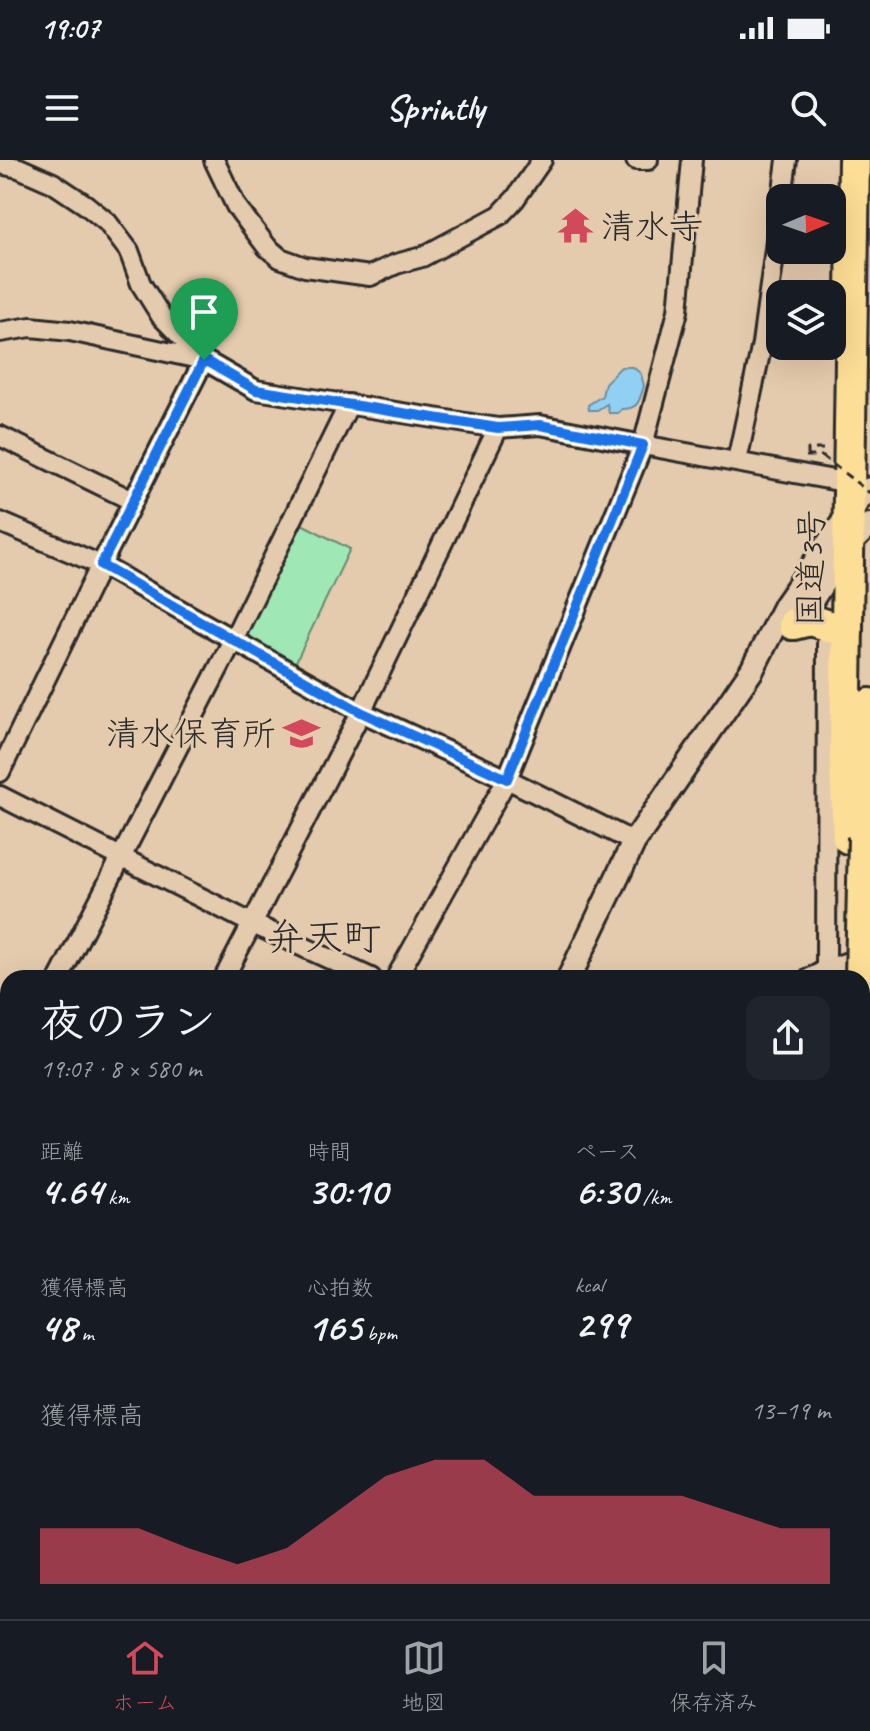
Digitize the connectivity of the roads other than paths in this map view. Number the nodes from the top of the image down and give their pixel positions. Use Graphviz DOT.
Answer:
graph roads {
  1 [pos="214,160"];
  2 [pos="542,160"];
  3 [pos="636,160"];
  4 [pos="648,160"];
  5 [pos="692,160"];
  6 [pos="787,160"];
  7 [pos="854,160"];
  8 [pos="0,164"];
  9 [pos="784,184"];
  10 [pos="773,264"];
  11 [pos="0,332"];
  12 [pos="204,360"];
  13 [pos="349,404"];
  14 [pos="498,428"];
  15 [pos="0,436"];
  16 [pos="643,445"];
  17 [pos="737,461"];
  18 [pos="855,484"];
  19 [pos="133,501"];
  20 [pos="0,522"];
  21 [pos="848,547"];
  22 [pos="101,565"];
  23 [pos="794,624"];
  24 [pos="847,632"];
  25 [pos="233,640"];
  26 [pos="752,670"];
  27 [pos="870,704"];
  28 [pos="361,712"];
  29 [pos="0,772"];
  30 [pos="507,779"];
  31 [pos="0,796"];
  32 [pos="856,838"];
  33 [pos="634,842"];
  34 [pos="121,857"];
  35 [pos="251,923"];
  36 [pos="870,954"];
  37 [pos="63,970"];
  38 [pos="228,970"];
  39 [pos="354,970"];
  40 [pos="400,970"];
  41 [pos="573,970"];
  42 [pos="826,970"];
  43 [pos="827,970"];
  44 [pos="836,970"];
  45 [pos="861,970"];
  1 -- 2 [label="street"];
  3 -- 4 [label="street"];
  5 -- 16 [label="street"];
  6 -- 9 [label="street"];
  7 -- 18 [label="highway, 国道3号"];
  8 -- 12 [label="street"];
  10 -- 17 [label="street"];
  11 -- 12 [label="street"];
  12 -- 13 [label="street"];
  12 -- 19 [label="street"];
  13 -- 14 [label="street"];
  13 -- 25 [label="street"];
  14 -- 16 [label="street"];
  14 -- 28 [label="street"];
  15 -- 19 [label="street"];
  16 -- 17 [label="street"];
  16 -- 30 [label="street"];
  17 -- 18 [label="street"];
  18 -- 21 [label="highway, 国道3号"];
  18 -- 26 [label="street"];
  19 -- 22 [label="street"];
  20 -- 22 [label="street"];
  21 -- 23 [label="street"];
  21 -- 24 [label="highway, 国道3号"];
  22 -- 25 [label="street"];
  22 -- 29 [label="street"];
  23 -- 24 [label="highway"];
  23 -- 26 [label="street"];
  24 -- 32 [label="highway, 国道3号"];
  24 -- 42 [label="street"];
  25 -- 28 [label="street"];
  25 -- 34 [label="street"];
  26 -- 33 [label="street"];
  27 -- 32 [label="highway, 国道3号"];
  28 -- 30 [label="street"];
  28 -- 35 [label="street"];
  30 -- 33 [label="street"];
  30 -- 40 [label="street"];
  31 -- 34 [label="street"];
  32 -- 43 [label="highway, 国道3号"];
  32 -- 45 [label="highway, 国道3号, bridge"];
  33 -- 41 [label="street"];
  34 -- 35 [label="street"];
  34 -- 37 [label="street"];
  35 -- 38 [label="street"];
  35 -- 39 [label="street"];
  36 -- 44 [label="street"];
}
